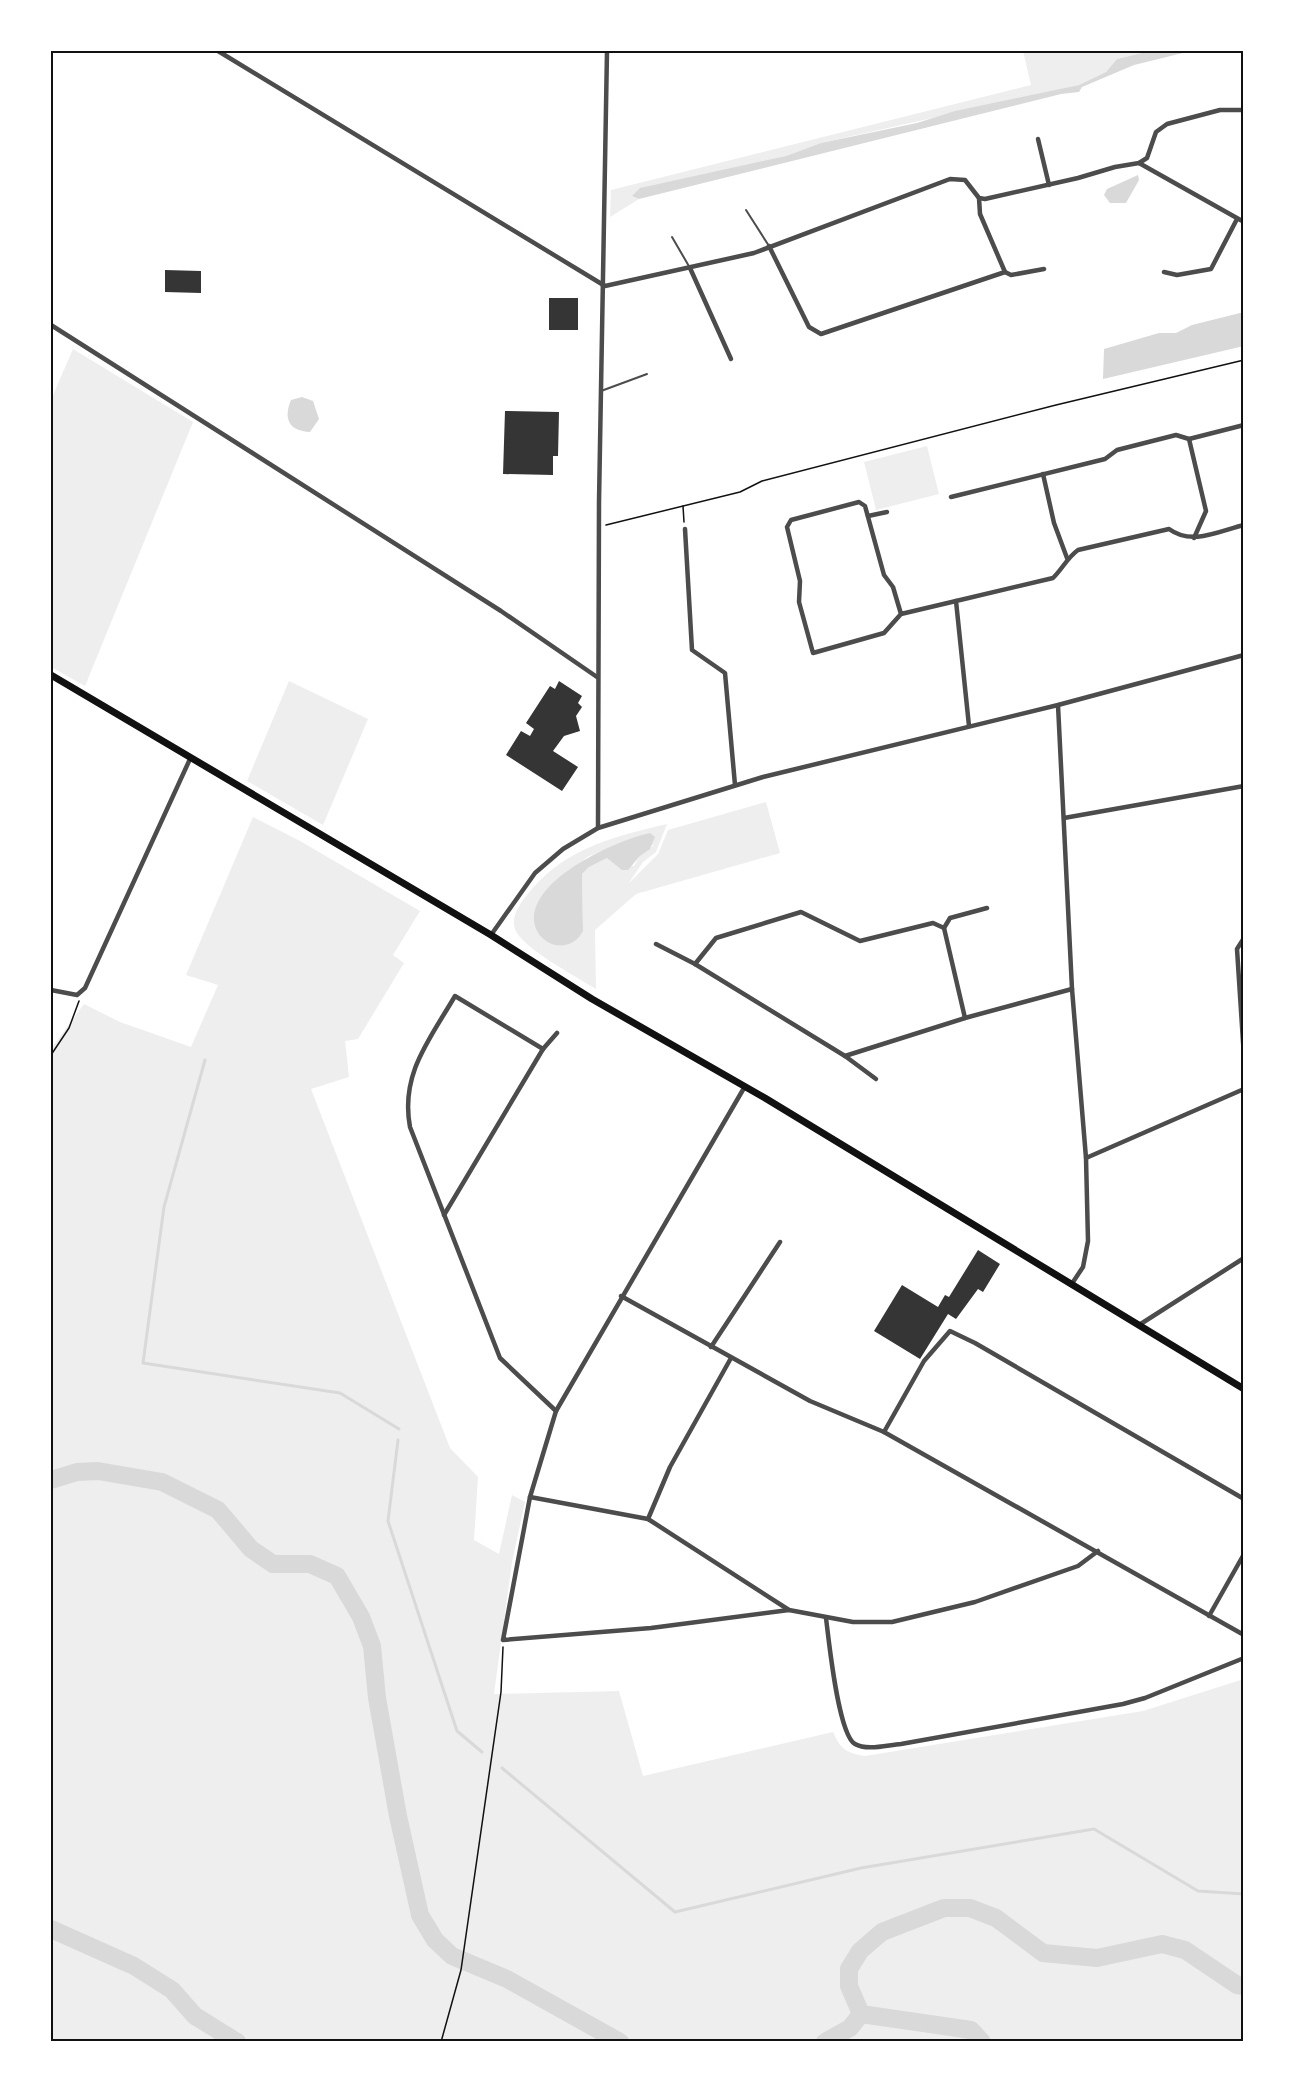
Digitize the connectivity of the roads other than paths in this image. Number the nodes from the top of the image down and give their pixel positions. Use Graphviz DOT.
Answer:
graph roads {
  1 [pos="218,51"];
  2 [pos="607,51"];
  3 [pos="1244,110"];
  4 [pos="1038,139"];
  5 [pos="1139,163"];
  6 [pos="1049,185"];
  7 [pos="979,198"];
  8 [pos="746,210"];
  9 [pos="1237,219"];
  10 [pos="1244,222"];
  11 [pos="672,237"];
  12 [pos="769,246"];
  13 [pos="690,268"];
  14 [pos="1044,269"];
  15 [pos="1005,272"];
  16 [pos="1164,272"];
  17 [pos="604,286"];
  18 [pos="51,326"];
  19 [pos="731,359"];
  20 [pos="647,374"];
  21 [pos="601,391"];
  22 [pos="1244,425"];
  23 [pos="1189,439"];
  24 [pos="1043,474"];
  25 [pos="951,497"];
  26 [pos="887,512"];
  27 [pos="868,516"];
  28 [pos="1244,525"];
  29 [pos="685,529"];
  30 [pos="1194,538"];
  31 [pos="1067,558"];
  32 [pos="956,600"];
  33 [pos="901,614"];
  34 [pos="1244,655"];
  35 [pos="51,675"];
  36 [pos="597,677"];
  37 [pos="1058,705"];
  38 [pos="969,726"];
  39 [pos="190,759"];
  40 [pos="735,785"];
  41 [pos="1244,786"];
  42 [pos="1064,818"];
  43 [pos="598,828"];
  44 [pos="987,908"];
  45 [pos="944,928"];
  46 [pos="491,935"];
  47 [pos="1244,938"];
  48 [pos="656,944"];
  49 [pos="695,964"];
  50 [pos="1072,989"];
  51 [pos="51,990"];
  52 [pos="965,1018"];
  53 [pos="557,1033"];
  54 [pos="543,1049"];
  55 [pos="845,1056"];
  56 [pos="1244,1057"];
  57 [pos="876,1079"];
  58 [pos="744,1088"];
  59 [pos="1244,1089"];
  60 [pos="1086,1158"];
  61 [pos="444,1215"];
  62 [pos="780,1242"];
  63 [pos="1244,1258"];
  64 [pos="1071,1285"];
  65 [pos="621,1296"];
  66 [pos="1139,1325"];
  67 [pos="711,1347"];
  68 [pos="731,1358"];
  69 [pos="1244,1389"];
  70 [pos="556,1411"];
  71 [pos="884,1432"];
  72 [pos="530,1497"];
  73 [pos="1244,1498"];
  74 [pos="648,1519"];
  75 [pos="1098,1551"];
  76 [pos="1244,1554"];
  77 [pos="789,1610"];
  78 [pos="1209,1616"];
  79 [pos="826,1618"];
  80 [pos="1244,1635"];
  81 [pos="1244,1658"];
  1 -- 17 [label="street"];
  2 -- 17 [label="street"];
  3 -- 5 [label="street"];
  4 -- 6 [label="street"];
  5 -- 6 [label="street"];
  5 -- 9 [label="street"];
  6 -- 7 [label="street"];
  7 -- 12 [label="street"];
  7 -- 15 [label="street"];
  8 -- 12 [label="lane"];
  9 -- 10 [label="street"];
  9 -- 16 [label="street"];
  11 -- 13 [label="lane"];
  12 -- 13 [label="street"];
  12 -- 15 [label="street"];
  13 -- 17 [label="street"];
  13 -- 19 [label="street"];
  14 -- 15 [label="street"];
  17 -- 21 [label="street"];
  18 -- 36 [label="street"];
  20 -- 21 [label="lane"];
  21 -- 36 [label="street"];
  22 -- 23 [label="street"];
  23 -- 24 [label="street"];
  23 -- 30 [label="street"];
  24 -- 25 [label="street"];
  24 -- 31 [label="street"];
  26 -- 27 [label="street"];
  27 -- 33 [label="street"];
  27 -- 33 [label="street"];
  28 -- 30 [label="street"];
  29 -- 40 [label="street"];
  30 -- 31 [label="street"];
  31 -- 32 [label="street"];
  32 -- 33 [label="street"];
  32 -- 38 [label="street"];
  34 -- 37 [label="street"];
  35 -- 39 [label="main road"];
  36 -- 43 [label="street"];
  37 -- 38 [label="street"];
  37 -- 42 [label="street"];
  38 -- 40 [label="street"];
  39 -- 46 [label="main road"];
  39 -- 51 [label="street"];
  40 -- 43 [label="street"];
  41 -- 42 [label="street"];
  42 -- 50 [label="street"];
  43 -- 46 [label="street"];
  44 -- 45 [label="street"];
  45 -- 49 [label="street"];
  45 -- 52 [label="street"];
  46 -- 58 [label="main road"];
  47 -- 56 [label="street"];
  48 -- 49 [label="street"];
  49 -- 55 [label="street"];
  50 -- 52 [label="street"];
  50 -- 60 [label="street"];
  52 -- 55 [label="street"];
  53 -- 54 [label="street"];
  54 -- 61 [label="street"];
  54 -- 61 [label="street"];
  55 -- 57 [label="street"];
  58 -- 64 [label="main road"];
  58 -- 65 [label="street"];
  59 -- 60 [label="street"];
  60 -- 64 [label="street"];
  61 -- 70 [label="street"];
  62 -- 67 [label="street"];
  63 -- 66 [label="street"];
  64 -- 66 [label="main road"];
  65 -- 67 [label="street"];
  65 -- 70 [label="street"];
  66 -- 69 [label="main road"];
  67 -- 68 [label="street"];
  68 -- 71 [label="street"];
  68 -- 74 [label="street"];
  70 -- 72 [label="street"];
  71 -- 73 [label="street"];
  71 -- 75 [label="street"];
  72 -- 74 [label="street"];
  72 -- 77 [label="street"];
  74 -- 77 [label="street"];
  75 -- 78 [label="street"];
  75 -- 79 [label="street"];
  76 -- 78 [label="street"];
  77 -- 79 [label="street"];
  78 -- 80 [label="street"];
  79 -- 81 [label="street"];
}
